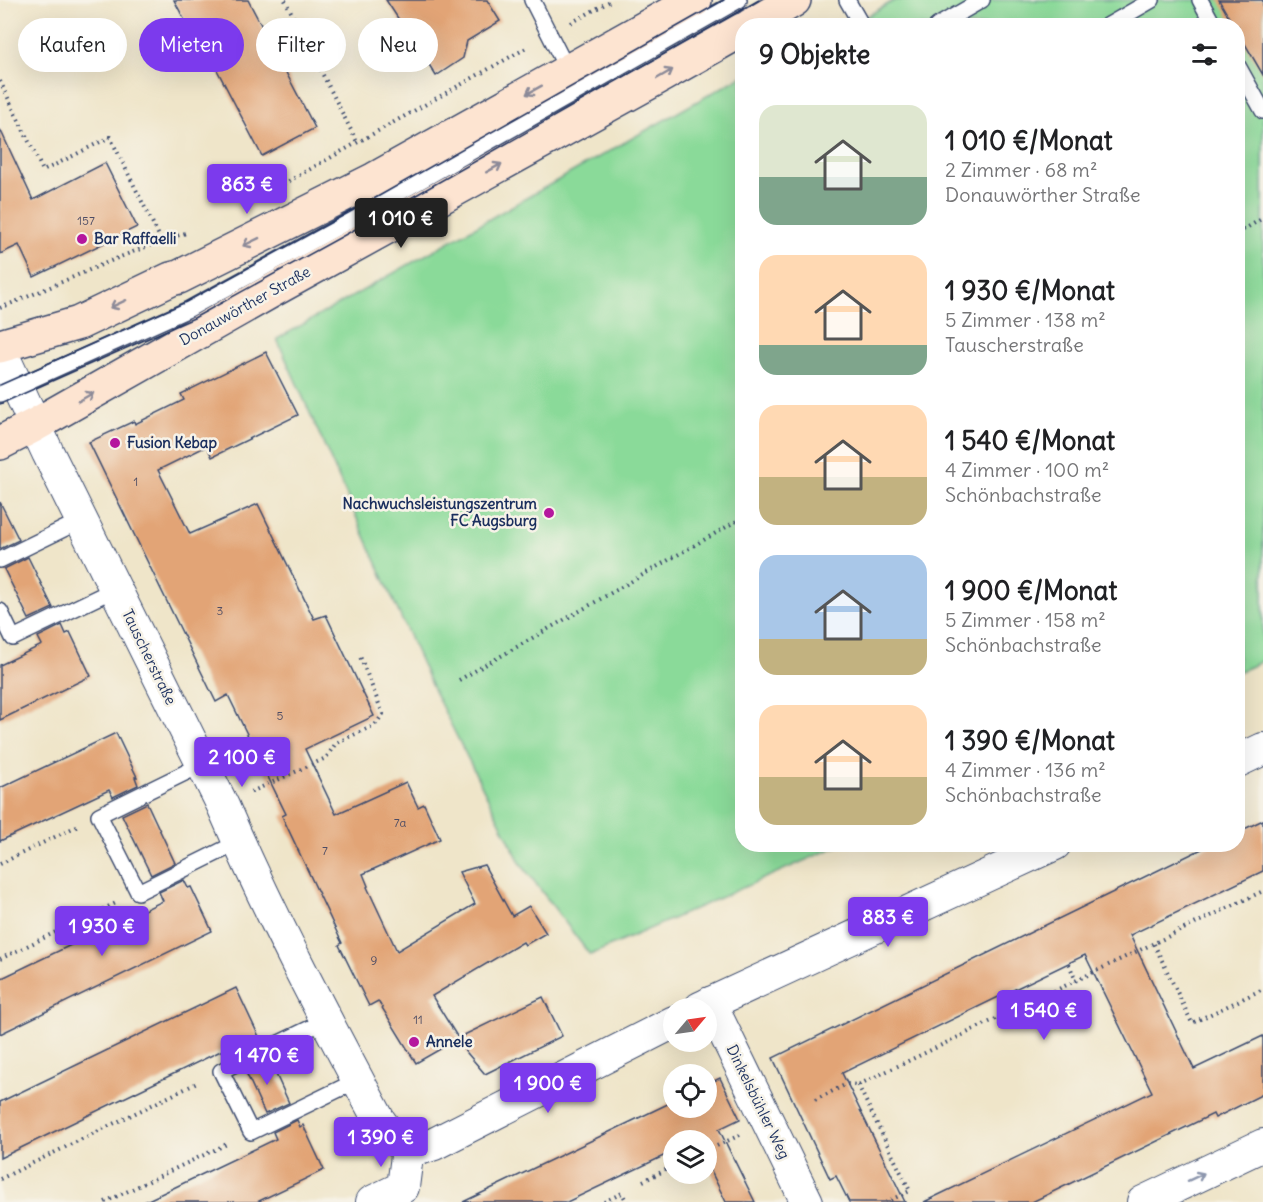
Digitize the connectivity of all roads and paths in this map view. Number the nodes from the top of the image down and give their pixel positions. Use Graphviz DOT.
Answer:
graph roads {
  1 [pos="285,0"];
  2 [pos="532,0"];
  3 [pos="612,0"];
  4 [pos="695,0"];
  5 [pos="739,0"];
  6 [pos="794,0"];
  7 [pos="847,0"];
  8 [pos="982,0"];
  9 [pos="1152,0"];
  10 [pos="1200,0"];
  11 [pos="764,18"];
  12 [pos="857,18"];
  13 [pos="951,18"];
  14 [pos="1121,18"];
  15 [pos="1210,18"];
  16 [pos="735,34"];
  17 [pos="550,35"];
  18 [pos="568,71"];
  19 [pos="1245,79"];
  20 [pos="0,81"];
  21 [pos="1263,111"];
  22 [pos="358,142"];
  23 [pos="375,179"];
  24 [pos="277,188"];
  25 [pos="1263,218"];
  26 [pos="1245,228"];
  27 [pos="195,230"];
  28 [pos="161,241"];
  29 [pos="179,277"];
  30 [pos="0,308"];
  31 [pos="0,348"];
  32 [pos="8,390"];
  33 [pos="35,425"];
  34 [pos="0,443"];
  35 [pos="82,520"];
  36 [pos="735,522"];
  37 [pos="0,560"];
  38 [pos="115,589"];
  39 [pos="0,611"];
  40 [pos="359,654"];
  41 [pos="459,680"];
  42 [pos="1263,749"];
  43 [pos="1245,758"];
  44 [pos="201,765"];
  45 [pos="223,806"];
  46 [pos="99,815"];
  47 [pos="238,842"];
  48 [pos="1038,852"];
  49 [pos="0,864"];
  50 [pos="1263,891"];
  51 [pos="138,892"];
  52 [pos="1154,944"];
  53 [pos="0,959"];
  54 [pos="1069,964"];
  55 [pos="1076,981"];
  56 [pos="1263,989"];
  57 [pos="717,1000"];
  58 [pos="327,1020"];
  59 [pos="663,1028"];
  60 [pos="717,1029"];
  61 [pos="221,1071"];
  62 [pos="358,1080"];
  63 [pos="858,1085"];
  64 [pos="814,1100"];
  65 [pos="251,1132"];
  66 [pos="1263,1145"];
  67 [pos="408,1148"];
  68 [pos="663,1171"];
  69 [pos="0,1179"];
  70 [pos="643,1181"];
  71 [pos="406,1195"];
  72 [pos="105,1202"];
  73 [pos="372,1202"];
  74 [pos="604,1202"];
  75 [pos="627,1202"];
  76 [pos="807,1202"];
  77 [pos="886,1202"];
  78 [pos="1143,1202"];
  1 -- 22 [label="path"];
  2 -- 17 [label="lane"];
  3 -- 17 [label="path"];
  4 -- 18 [label="main road"];
  5 -- 32 [label="lane"];
  6 -- 11 [label="main road"];
  7 -- 12 [label="lane"];
  8 -- 13 [label="lane"];
  9 -- 14 [label="lane"];
  10 -- 15 [label="lane"];
  33 -- 16 [label="main road, Donauwörther Straße, one-way"];
  17 -- 18 [label="lane"];
  17 -- 22 [label="path"];
  18 -- 23 [label="main road, one-way"];
  19 -- 21 [label="lane"];
  20 -- 28 [label="path"];
  22 -- 23 [label="path"];
  22 -- 24 [label="path"];
  23 -- 29 [label="main road, one-way"];
  25 -- 26 [label="path"];
  27 -- 28 [label="path"];
  28 -- 29 [label="path"];
  28 -- 30 [label="path"];
  29 -- 31 [label="main road, one-way"];
  31 -- 32 [label="street, Tauscherstraße"];
  32 -- 33 [label="street, Tauscherstraße"];
  33 -- 34 [label="main road, Donauwörther Straße"];
  33 -- 35 [label="street, Tauscherstraße"];
  35 -- 37 [label="lane"];
  35 -- 38 [label="street, Tauscherstraße"];
  36 -- 41 [label="path"];
  38 -- 39 [label="lane"];
  38 -- 44 [label="street, Tauscherstraße"];
  40 -- 45 [label="path"];
  42 -- 43 [label="street"];
  44 -- 45 [label="street, Tauscherstraße"];
  44 -- 46 [label="lane"];
  45 -- 47 [label="street, Tauscherstraße"];
  46 -- 49 [label="path"];
  46 -- 51 [label="lane"];
  47 -- 51 [label="lane"];
  47 -- 58 [label="street, Tauscherstraße"];
  48 -- 57 [label="street"];
  50 -- 52 [label="path"];
  51 -- 53 [label="path"];
  52 -- 55 [label="path"];
  52 -- 56 [label="path"];
  54 -- 55 [label="path"];
  55 -- 63 [label="path"];
  58 -- 61 [label="lane"];
  58 -- 62 [label="street, Tauscherstraße"];
  59 -- 67 [label="street"];
  60 -- 76 [label="street, Dinkelsbühler Weg"];
  61 -- 65 [label="lane"];
  61 -- 69 [label="path"];
  62 -- 65 [label="lane"];
  62 -- 67 [label="street, Tauscherstraße"];
  63 -- 64 [label="path"];
  63 -- 77 [label="path"];
  65 -- 72 [label="path"];
  78 -- 66 [label="street, one-way"];
  67 -- 71 [label="street"];
  68 -- 70 [label="path"];
  71 -- 73 [label="street"];
  74 -- 75 [label="path"];
}
